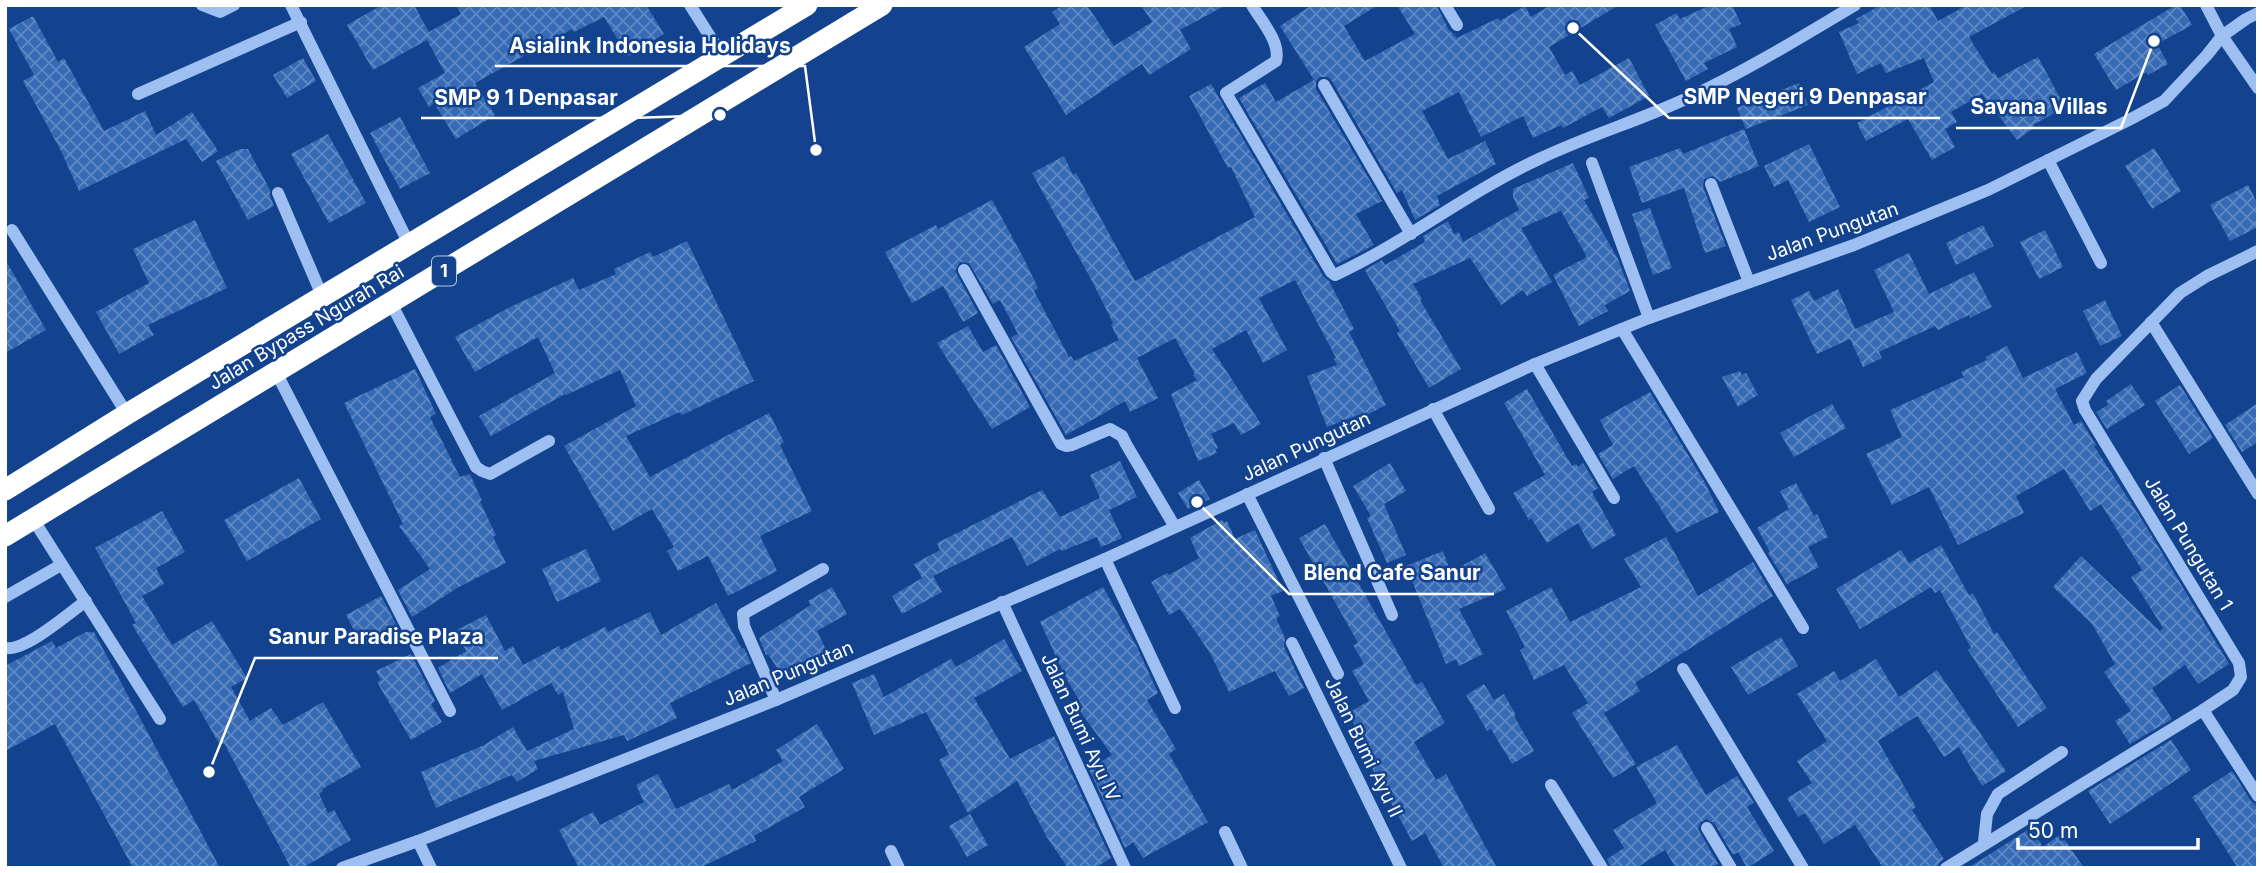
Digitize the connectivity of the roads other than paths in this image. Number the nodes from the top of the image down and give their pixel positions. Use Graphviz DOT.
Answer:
graph roads {
  1 [pos="202,5"];
  2 [pos="234,5"];
  3 [pos="291,5"];
  4 [pos="690,5"];
  5 [pos="807,5"];
  6 [pos="882,5"];
  7 [pos="1252,5"];
  8 [pos="1445,5"];
  9 [pos="1855,5"];
  10 [pos="2206,5"];
  11 [pos="2258,13"];
  12 [pos="300,22"];
  13 [pos="1457,25"];
  14 [pos="2222,36"];
  15 [pos="723,57"];
  16 [pos="1324,85"];
  17 [pos="2258,88"];
  18 [pos="138,94"];
  19 [pos="2048,160"];
  20 [pos="1592,163"];
  21 [pos="1711,184"];
  22 [pos="278,193"];
  23 [pos="12,230"];
  24 [pos="1411,234"];
  25 [pos="410,246"];
  26 [pos="2258,251"];
  27 [pos="2101,263"];
  28 [pos="964,270"];
  29 [pos="1749,282"];
  30 [pos="323,298"];
  31 [pos="391,303"];
  32 [pos="1649,318"];
  33 [pos="2151,322"];
  34 [pos="1622,329"];
  35 [pos="1535,364"];
  36 [pos="276,372"];
  37 [pos="1433,409"];
  38 [pos="127,414"];
  39 [pos="549,441"];
  40 [pos="1324,458"];
  41 [pos="5,490"];
  42 [pos="1247,494"];
  43 [pos="2258,494"];
  44 [pos="1614,498"];
  45 [pos="1489,509"];
  46 [pos="33,519"];
  47 [pos="1175,527"];
  48 [pos="5,536"];
  49 [pos="1105,559"];
  50 [pos="61,565"];
  51 [pos="823,569"];
  52 [pos="5,597"];
  53 [pos="86,601"];
  54 [pos="1002,602"];
  55 [pos="1392,614"];
  56 [pos="1803,628"];
  57 [pos="1292,643"];
  58 [pos="5,648"];
  59 [pos="1683,669"];
  60 [pos="1338,674"];
  61 [pos="776,700"];
  62 [pos="1175,708"];
  63 [pos="2203,710"];
  64 [pos="450,711"];
  65 [pos="160,719"];
  66 [pos="2062,752"];
  67 [pos="1551,785"];
  68 [pos="2258,796"];
  69 [pos="1707,828"];
  70 [pos="1225,832"];
  71 [pos="418,841"];
  72 [pos="1984,842"];
  73 [pos="891,850"];
  74 [pos="342,868"];
  75 [pos="431,868"];
  76 [pos="899,868"];
  77 [pos="1125,868"];
  78 [pos="1242,868"];
  79 [pos="1401,868"];
  80 [pos="1602,868"];
  81 [pos="1731,868"];
  82 [pos="1803,868"];
  83 [pos="1946,868"];
  1 -- 2 [label="street"];
  3 -- 12 [label="street"];
  4 -- 15 [label="street"];
  5 -- 15 [label="highway, Jalan Bypass Ngurah Rai / 1"];
  6 -- 31 [label="highway, Jalan Bypass Ngurah Rai / 1"];
  7 -- 24 [label="street"];
  8 -- 13 [label="street"];
  9 -- 24 [label="street"];
  10 -- 14 [label="street"];
  11 -- 14 [label="street, Jalan Pungutan"];
  12 -- 18 [label="street"];
  12 -- 25 [label="street"];
  14 -- 17 [label="street"];
  14 -- 19 [label="street, Jalan Pungutan"];
  15 -- 25 [label="highway, Jalan Bypass Ngurah Rai / 1"];
  16 -- 24 [label="street"];
  19 -- 27 [label="street"];
  19 -- 29 [label="street, Jalan Pungutan"];
  20 -- 32 [label="street"];
  21 -- 29 [label="street"];
  22 -- 30 [label="street"];
  23 -- 38 [label="street"];
  25 -- 30 [label="highway, Jalan Bypass Ngurah Rai / 1"];
  26 -- 33 [label="street, Jalan Pungutan 1"];
  28 -- 47 [label="street"];
  29 -- 32 [label="street, Jalan Pungutan"];
  30 -- 38 [label="highway, Jalan Bypass Ngurah Rai / 1"];
  31 -- 36 [label="highway, Jalan Bypass Ngurah Rai / 1"];
  31 -- 39 [label="street"];
  32 -- 34 [label="street, Jalan Pungutan"];
  33 -- 43 [label="street"];
  33 -- 63 [label="street, Jalan Pungutan 1"];
  34 -- 35 [label="street, Jalan Pungutan"];
  34 -- 56 [label="street"];
  35 -- 37 [label="street, Jalan Pungutan"];
  35 -- 44 [label="street"];
  36 -- 46 [label="highway, Jalan Bypass Ngurah Rai / 1"];
  36 -- 64 [label="street"];
  37 -- 40 [label="street, Jalan Pungutan"];
  37 -- 45 [label="street"];
  38 -- 41 [label="highway, Jalan Bypass Ngurah Rai / 1"];
  40 -- 42 [label="street, Jalan Pungutan"];
  40 -- 55 [label="street"];
  42 -- 47 [label="street, Jalan Pungutan"];
  42 -- 60 [label="street"];
  46 -- 48 [label="highway, Jalan Bypass Ngurah Rai / 1"];
  46 -- 50 [label="street"];
  47 -- 49 [label="street, Jalan Pungutan"];
  49 -- 54 [label="street, Jalan Pungutan"];
  49 -- 62 [label="street"];
  50 -- 52 [label="street"];
  50 -- 53 [label="street"];
  51 -- 61 [label="street"];
  53 -- 58 [label="street"];
  53 -- 65 [label="street"];
  54 -- 61 [label="street, Jalan Pungutan"];
  54 -- 77 [label="street, Jalan Bumi Ayu IV"];
  57 -- 79 [label="street, Jalan Bumi Ayu II"];
  59 -- 82 [label="street"];
  61 -- 71 [label="street, Jalan Pungutan"];
  63 -- 68 [label="street"];
  63 -- 72 [label="street, Jalan Pungutan 1"];
  66 -- 72 [label="street"];
  67 -- 80 [label="street"];
  69 -- 81 [label="street"];
  70 -- 78 [label="street"];
  71 -- 74 [label="street, Jalan Pungutan"];
  71 -- 75 [label="street"];
  72 -- 83 [label="street, Jalan Pungutan 1"];
  73 -- 76 [label="street"];
}
